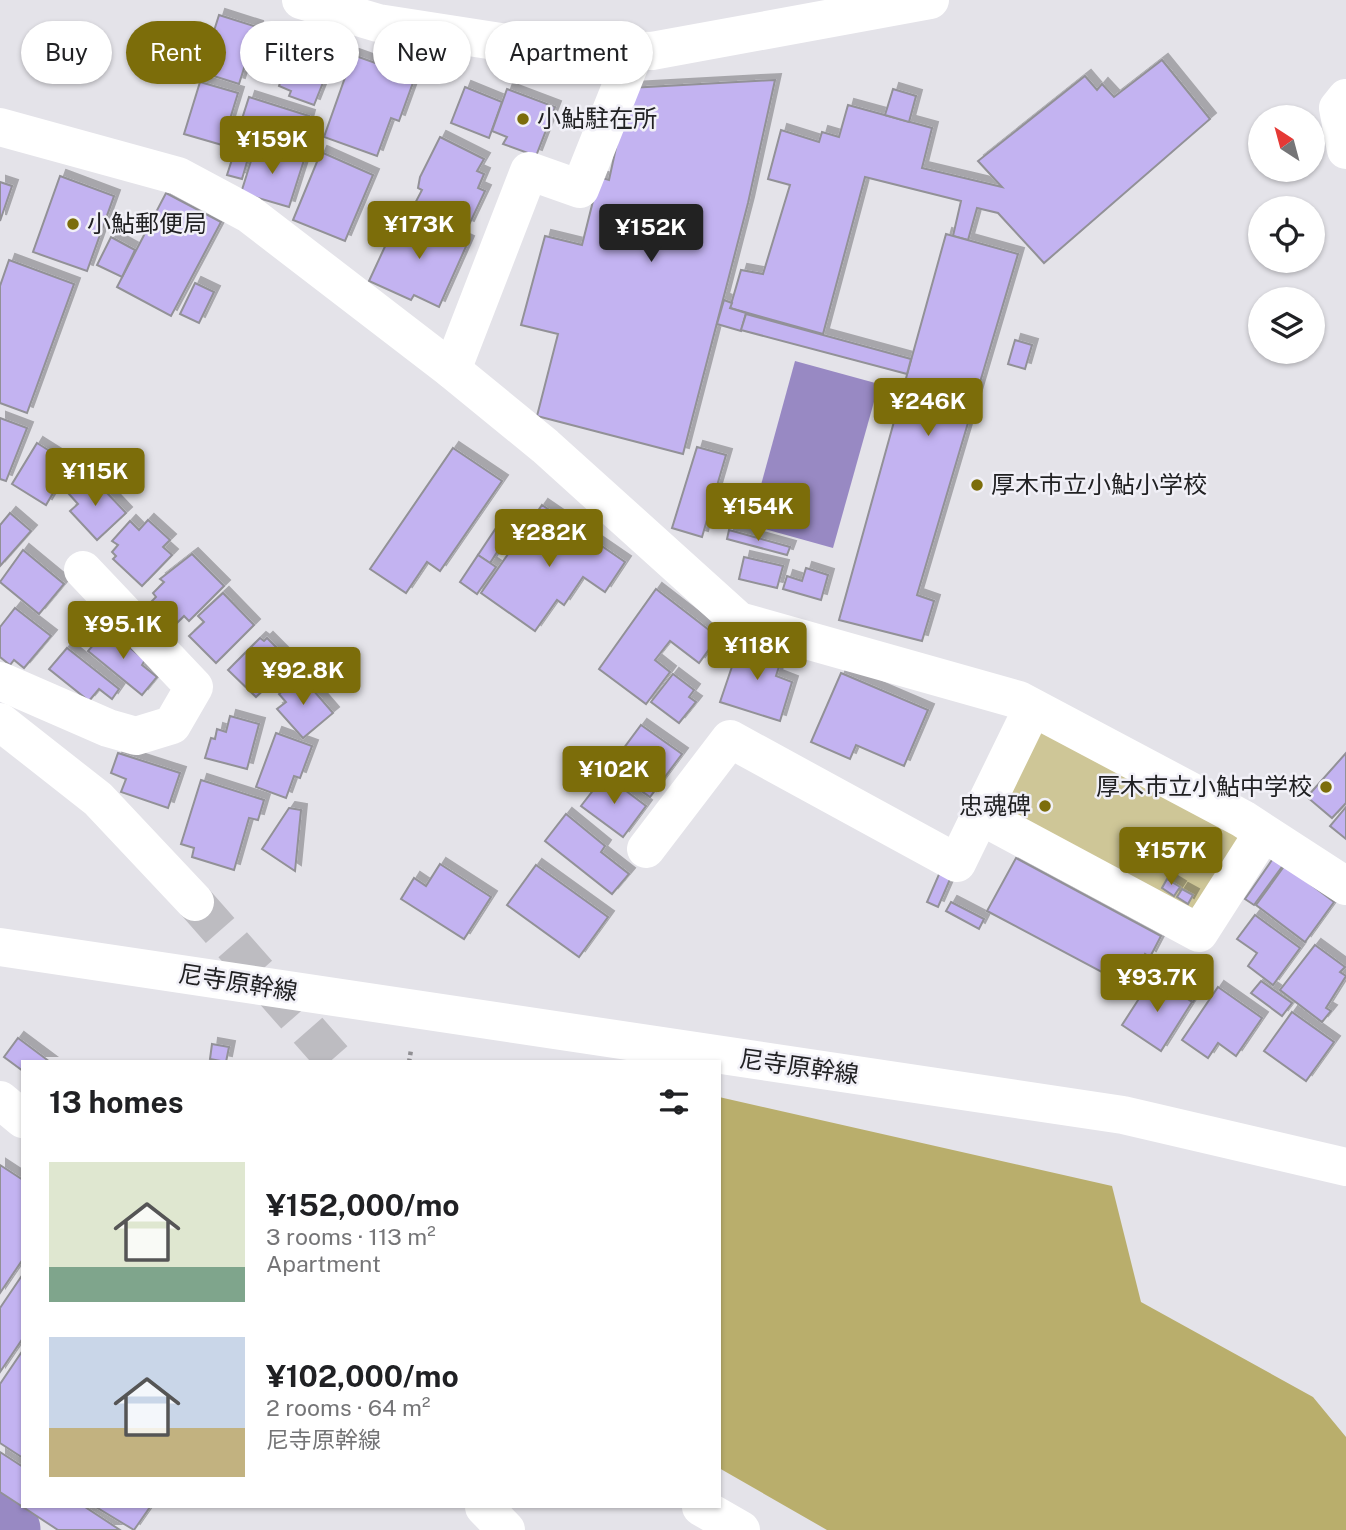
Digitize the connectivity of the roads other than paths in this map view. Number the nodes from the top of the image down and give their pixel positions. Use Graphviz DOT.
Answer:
graph roads {
  1 [pos="301,0"];
  2 [pos="930,0"];
  3 [pos="485,40"];
  4 [pos="653,51"];
  5 [pos="622,84"];
  6 [pos="1332,111"];
  7 [pos="0,127"];
  8 [pos="1346,150"];
  9 [pos="452,370"];
  10 [pos="92,594"];
  11 [pos="0,681"];
  12 [pos="1032,709"];
  13 [pos="0,722"];
  14 [pos="981,816"];
  15 [pos="1263,832"];
  16 [pos="646,849"];
  17 [pos="1346,886"];
  18 [pos="195,902"];
  19 [pos="0,947"];
  20 [pos="0,1100"];
  21 [pos="21,1117"];
  22 [pos="1346,1167"];
  23 [pos="485,1508"];
  24 [pos="703,1508"];
  25 [pos="506,1530"];
  26 [pos="741,1530"];
  1 -- 3 [label="street"];
  2 -- 4 [label="street"];
  5 -- 9 [label="street"];
  6 -- 8 [label="street"];
  7 -- 9 [label="street"];
  9 -- 12 [label="street"];
  10 -- 11 [label="street"];
  12 -- 14 [label="street"];
  12 -- 15 [label="street"];
  13 -- 18 [label="street"];
  14 -- 15 [label="street"];
  14 -- 16 [label="street"];
  15 -- 17 [label="street"];
  19 -- 22 [label="street, 尼寺原幹線"];
  20 -- 21 [label="street"];
  23 -- 25 [label="street"];
  24 -- 26 [label="street"];
}
